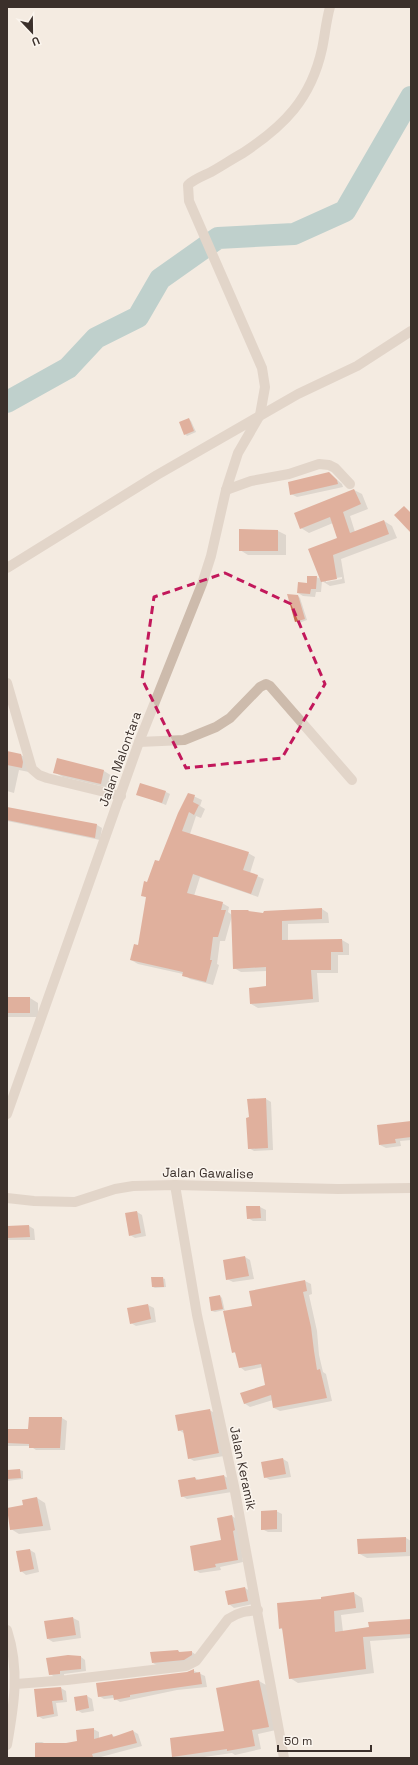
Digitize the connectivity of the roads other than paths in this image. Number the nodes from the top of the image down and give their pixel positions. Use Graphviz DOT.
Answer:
graph roads {
  1 [pos="330,7"];
  2 [pos="411,331"];
  3 [pos="260,416"];
  4 [pos="350,484"];
  5 [pos="226,490"];
  6 [pos="7,568"];
  7 [pos="7,683"];
  8 [pos="139,742"];
  9 [pos="352,780"];
  10 [pos="120,796"];
  11 [pos="7,1114"];
  12 [pos="175,1185"];
  13 [pos="411,1188"];
  14 [pos="7,1198"];
  15 [pos="258,1610"];
  16 [pos="7,1630"];
  17 [pos="16,1684"];
  18 [pos="7,1746"];
  19 [pos="284,1758"];
  1 -- 3 [label="street"];
  2 -- 3 [label="street"];
  3 -- 5 [label="street, Jalan Malontara"];
  3 -- 6 [label="street"];
  4 -- 5 [label="street"];
  5 -- 8 [label="street, Jalan Malontara"];
  7 -- 10 [label="street"];
  8 -- 9 [label="street"];
  8 -- 10 [label="street, Jalan Malontara"];
  10 -- 11 [label="street, Jalan Malontara"];
  12 -- 13 [label="street, Jalan Gawalise"];
  12 -- 14 [label="street, Jalan Gawalise"];
  12 -- 15 [label="street, Jalan Keramik"];
  15 -- 17 [label="street"];
  15 -- 19 [label="street, Jalan Keramik"];
  16 -- 17 [label="street"];
  17 -- 18 [label="street"];
}
